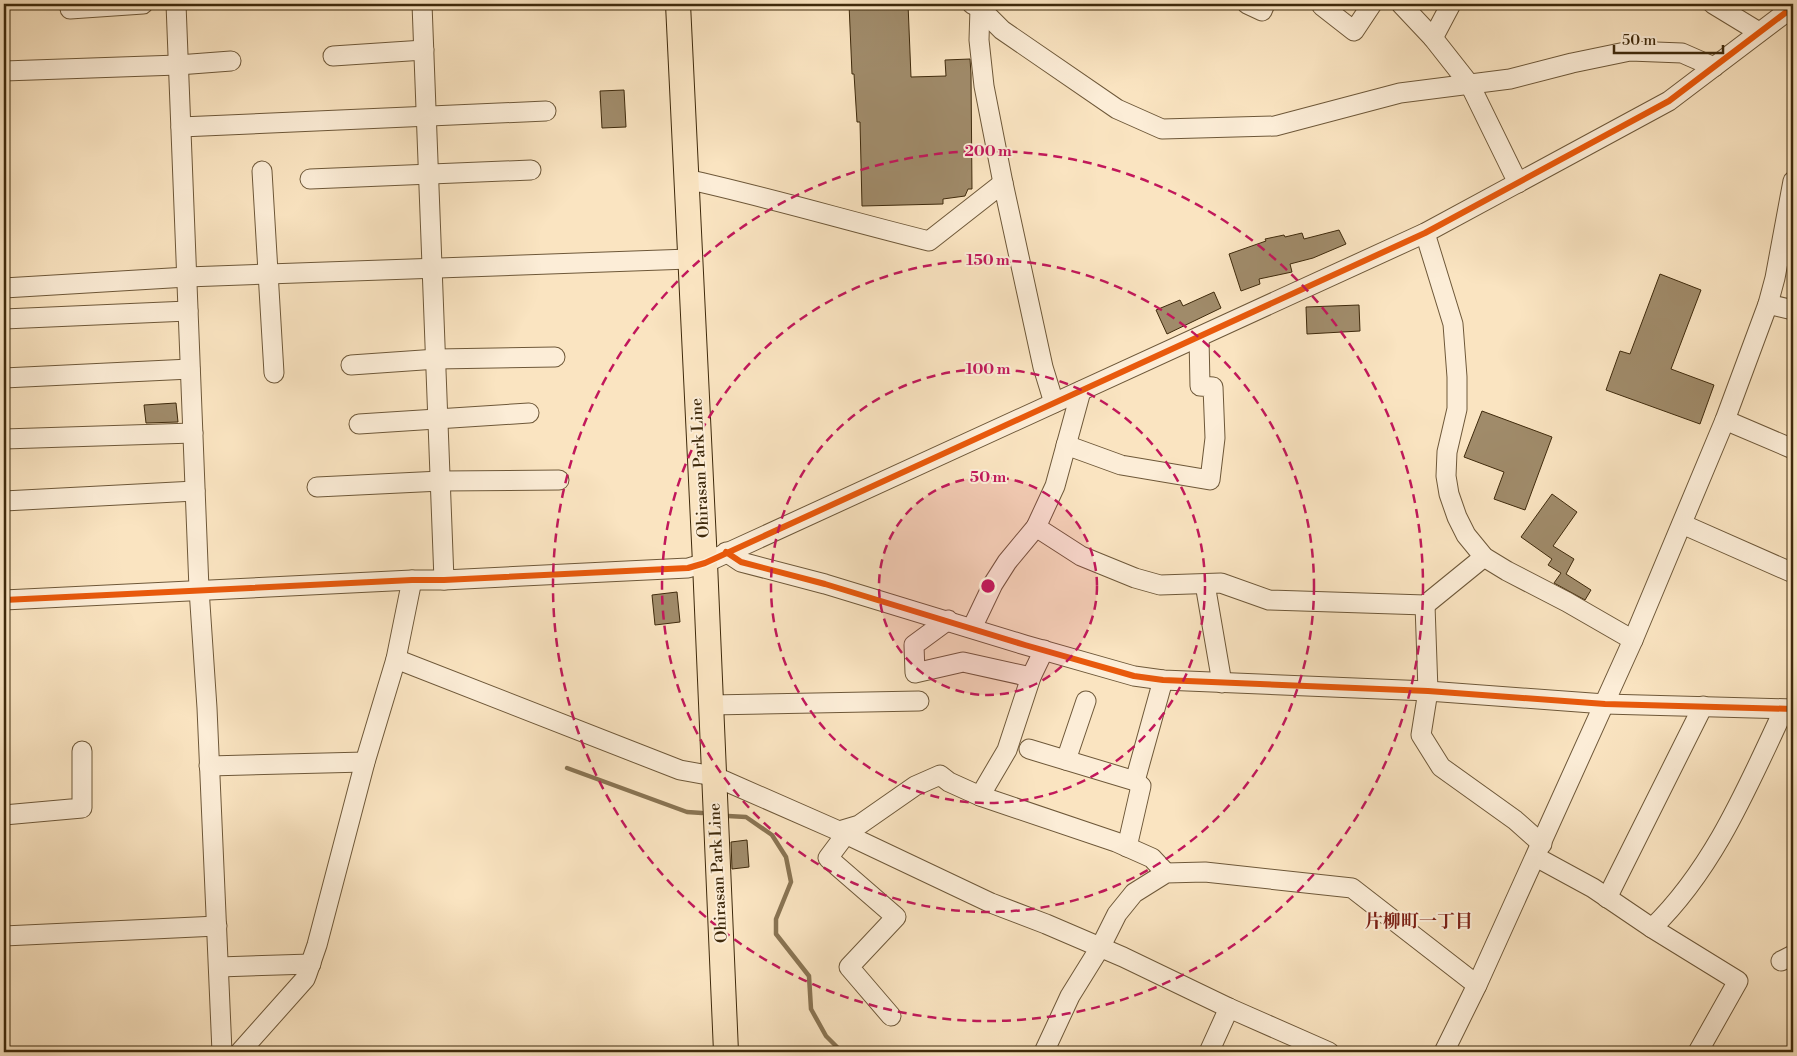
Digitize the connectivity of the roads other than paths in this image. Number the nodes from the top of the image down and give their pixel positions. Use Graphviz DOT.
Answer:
graph roads {
  1 [pos="143,4"];
  2 [pos="176,4"];
  3 [pos="422,4"];
  4 [pos="678,4"];
  5 [pos="1247,4"];
  6 [pos="1265,4"];
  7 [pos="1372,4"];
  8 [pos="1401,4"];
  9 [pos="1451,4"];
  10 [pos="1713,4"];
  11 [pos="978,5"];
  12 [pos="1322,6"];
  13 [pos="1792,7"];
  14 [pos="70,9"];
  15 [pos="1759,32"];
  16 [pos="1432,38"];
  17 [pos="424,50"];
  18 [pos="333,56"];
  19 [pos="231,61"];
  20 [pos="178,65"];
  21 [pos="1714,67"];
  22 [pos="4,71"];
  23 [pos="1470,85"];
  24 [pos="546,111"];
  25 [pos="427,117"];
  26 [pos="181,127"];
  27 [pos="531,170"];
  28 [pos="262,171"];
  29 [pos="430,175"];
  30 [pos="310,178"];
  31 [pos="686,179"];
  32 [pos="1793,181"];
  33 [pos="1003,183"];
  34 [pos="1518,183"];
  35 [pos="1791,204"];
  36 [pos="1425,233"];
  37 [pos="689,259"];
  38 [pos="433,268"];
  39 [pos="268,274"];
  40 [pos="187,277"];
  41 [pos="4,288"];
  42 [pos="1768,304"];
  43 [pos="1793,310"];
  44 [pos="188,311"];
  45 [pos="4,319"];
  46 [pos="1199,337"];
  47 [pos="555,357"];
  48 [pos="437,359"];
  49 [pos="350,365"];
  50 [pos="190,369"];
  51 [pos="274,373"];
  52 [pos="4,378"];
  53 [pos="1081,391"];
  54 [pos="1054,403"];
  55 [pos="529,413"];
  56 [pos="439,419"];
  57 [pos="1725,420"];
  58 [pos="358,424"];
  59 [pos="193,433"];
  60 [pos="4,439"];
  61 [pos="1066,445"];
  62 [pos="1793,449"];
  63 [pos="559,480"];
  64 [pos="441,482"];
  65 [pos="317,487"];
  66 [pos="195,491"];
  67 [pos="4,500"];
  68 [pos="1682,524"];
  69 [pos="1036,527"];
  70 [pos="715,557"];
  71 [pos="1484,557"];
  72 [pos="1793,573"];
  73 [pos="412,580"];
  74 [pos="444,580"];
  75 [pos="1204,584"];
  76 [pos="200,589"];
  77 [pos="4,600"];
  78 [pos="1425,605"];
  79 [pos="948,620"];
  80 [pos="972,628"];
  81 [pos="1633,640"];
  82 [pos="1044,650"];
  83 [pos="396,659"];
  84 [pos="1031,677"];
  85 [pos="1163,680"];
  86 [pos="1222,683"];
  87 [pos="1428,691"];
  88 [pos="919,701"];
  89 [pos="1086,701"];
  90 [pos="1605,704"];
  91 [pos="711,705"];
  92 [pos="1703,706"];
  93 [pos="1786,715"];
  94 [pos="1029,749"];
  95 [pos="82,751"];
  96 [pos="1066,760"];
  97 [pos="365,762"];
  98 [pos="209,766"];
  99 [pos="713,776"];
  100 [pos="1135,781"];
  101 [pos="980,796"];
  102 [pos="4,815"];
  103 [pos="843,832"];
  104 [pos="1127,847"];
  105 [pos="1539,850"];
  106 [pos="1166,872"];
  107 [pos="1607,898"];
  108 [pos="217,926"];
  109 [pos="1652,928"];
  110 [pos="4,936"];
  111 [pos="1101,946"];
  112 [pos="311,964"];
  113 [pos="219,967"];
  114 [pos="1477,984"];
  115 [pos="1229,1008"];
  116 [pos="891,1016"];
  117 [pos="222,1052"];
  118 [pos="240,1052"];
  119 [pos="726,1052"];
  120 [pos="1044,1052"];
  121 [pos="1209,1052"];
  122 [pos="1329,1052"];
  123 [pos="1445,1052"];
  124 [pos="1698,1052"];
  1 -- 14 [label="street"];
  2 -- 20 [label="street"];
  3 -- 17 [label="street"];
  4 -- 31 [label="main road, Ohirasan Park Line"];
  5 -- 6 [label="street"];
  7 -- 12 [label="street"];
  8 -- 16 [label="street"];
  9 -- 16 [label="street"];
  10 -- 15 [label="street"];
  11 -- 23 [label="street"];
  11 -- 33 [label="street"];
  13 -- 15 [label="street"];
  15 -- 21 [label="street"];
  16 -- 23 [label="street"];
  17 -- 18 [label="street"];
  17 -- 25 [label="street"];
  19 -- 20 [label="street"];
  20 -- 22 [label="street"];
  20 -- 26 [label="street"];
  21 -- 23 [label="street"];
  21 -- 34 [label="street"];
  23 -- 34 [label="street"];
  24 -- 25 [label="street"];
  25 -- 26 [label="street"];
  25 -- 29 [label="street"];
  26 -- 40 [label="street"];
  27 -- 29 [label="street"];
  28 -- 39 [label="street"];
  29 -- 30 [label="street"];
  29 -- 38 [label="street"];
  31 -- 33 [label="street"];
  31 -- 37 [label="main road, Ohirasan Park Line"];
  32 -- 35 [label="street"];
  33 -- 54 [label="street"];
  34 -- 36 [label="street"];
  35 -- 42 [label="street"];
  36 -- 46 [label="street"];
  36 -- 71 [label="street"];
  37 -- 38 [label="street"];
  37 -- 70 [label="main road, Ohirasan Park Line"];
  38 -- 39 [label="street"];
  38 -- 48 [label="street"];
  39 -- 40 [label="street"];
  39 -- 51 [label="street"];
  40 -- 41 [label="street"];
  40 -- 44 [label="street"];
  42 -- 43 [label="street"];
  42 -- 57 [label="street"];
  44 -- 45 [label="street"];
  44 -- 50 [label="street"];
  46 -- 53 [label="street"];
  46 -- 61 [label="street"];
  47 -- 48 [label="street"];
  48 -- 49 [label="street"];
  48 -- 56 [label="street"];
  50 -- 52 [label="street"];
  50 -- 59 [label="street"];
  53 -- 54 [label="street"];
  53 -- 61 [label="street"];
  54 -- 70 [label="street"];
  55 -- 56 [label="street"];
  56 -- 58 [label="street"];
  56 -- 64 [label="street"];
  57 -- 62 [label="street"];
  57 -- 68 [label="street"];
  59 -- 60 [label="street"];
  59 -- 66 [label="street"];
  61 -- 69 [label="street"];
  63 -- 64 [label="street"];
  64 -- 65 [label="street"];
  64 -- 74 [label="street"];
  66 -- 67 [label="street"];
  66 -- 76 [label="street"];
  68 -- 72 [label="street"];
  68 -- 81 [label="street"];
  69 -- 75 [label="street"];
  69 -- 80 [label="street"];
  70 -- 74 [label="street"];
  70 -- 79 [label="street"];
  70 -- 91 [label="main road, Ohirasan Park Line"];
  71 -- 78 [label="street"];
  71 -- 81 [label="street"];
  73 -- 74 [label="street"];
  73 -- 76 [label="street"];
  73 -- 83 [label="street"];
  75 -- 78 [label="street"];
  75 -- 86 [label="street"];
  76 -- 77 [label="street"];
  76 -- 98 [label="street"];
  78 -- 87 [label="street"];
  79 -- 80 [label="street"];
  79 -- 84 [label="street"];
  80 -- 82 [label="street"];
  81 -- 90 [label="street"];
  82 -- 84 [label="street"];
  82 -- 85 [label="street"];
  83 -- 97 [label="street"];
  83 -- 99 [label="street"];
  84 -- 101 [label="street"];
  85 -- 86 [label="street"];
  85 -- 100 [label="street"];
  86 -- 87 [label="street"];
  87 -- 90 [label="street"];
  87 -- 105 [label="street"];
  88 -- 91 [label="street"];
  89 -- 96 [label="street"];
  90 -- 92 [label="street"];
  90 -- 105 [label="street"];
  91 -- 99 [label="main road, Ohirasan Park Line"];
  92 -- 93 [label="street"];
  92 -- 107 [label="street"];
  93 -- 109 [label="street"];
  94 -- 96 [label="street"];
  95 -- 102 [label="street"];
  96 -- 100 [label="street"];
  97 -- 98 [label="street"];
  97 -- 112 [label="street"];
  98 -- 108 [label="street"];
  99 -- 103 [label="street"];
  99 -- 119 [label="main road, Ohirasan Park Line"];
  100 -- 104 [label="street"];
  101 -- 103 [label="street"];
  101 -- 104 [label="street"];
  103 -- 111 [label="street"];
  103 -- 116 [label="street"];
  104 -- 106 [label="street"];
  105 -- 107 [label="street"];
  105 -- 114 [label="street"];
  106 -- 111 [label="street"];
  106 -- 114 [label="street"];
  107 -- 109 [label="street"];
  108 -- 110 [label="street"];
  108 -- 113 [label="street"];
  109 -- 124 [label="street"];
  111 -- 115 [label="street"];
  111 -- 120 [label="street"];
  112 -- 113 [label="street"];
  112 -- 118 [label="street"];
  113 -- 117 [label="street"];
  114 -- 123 [label="street"];
  115 -- 121 [label="street"];
  115 -- 122 [label="street"];
}
